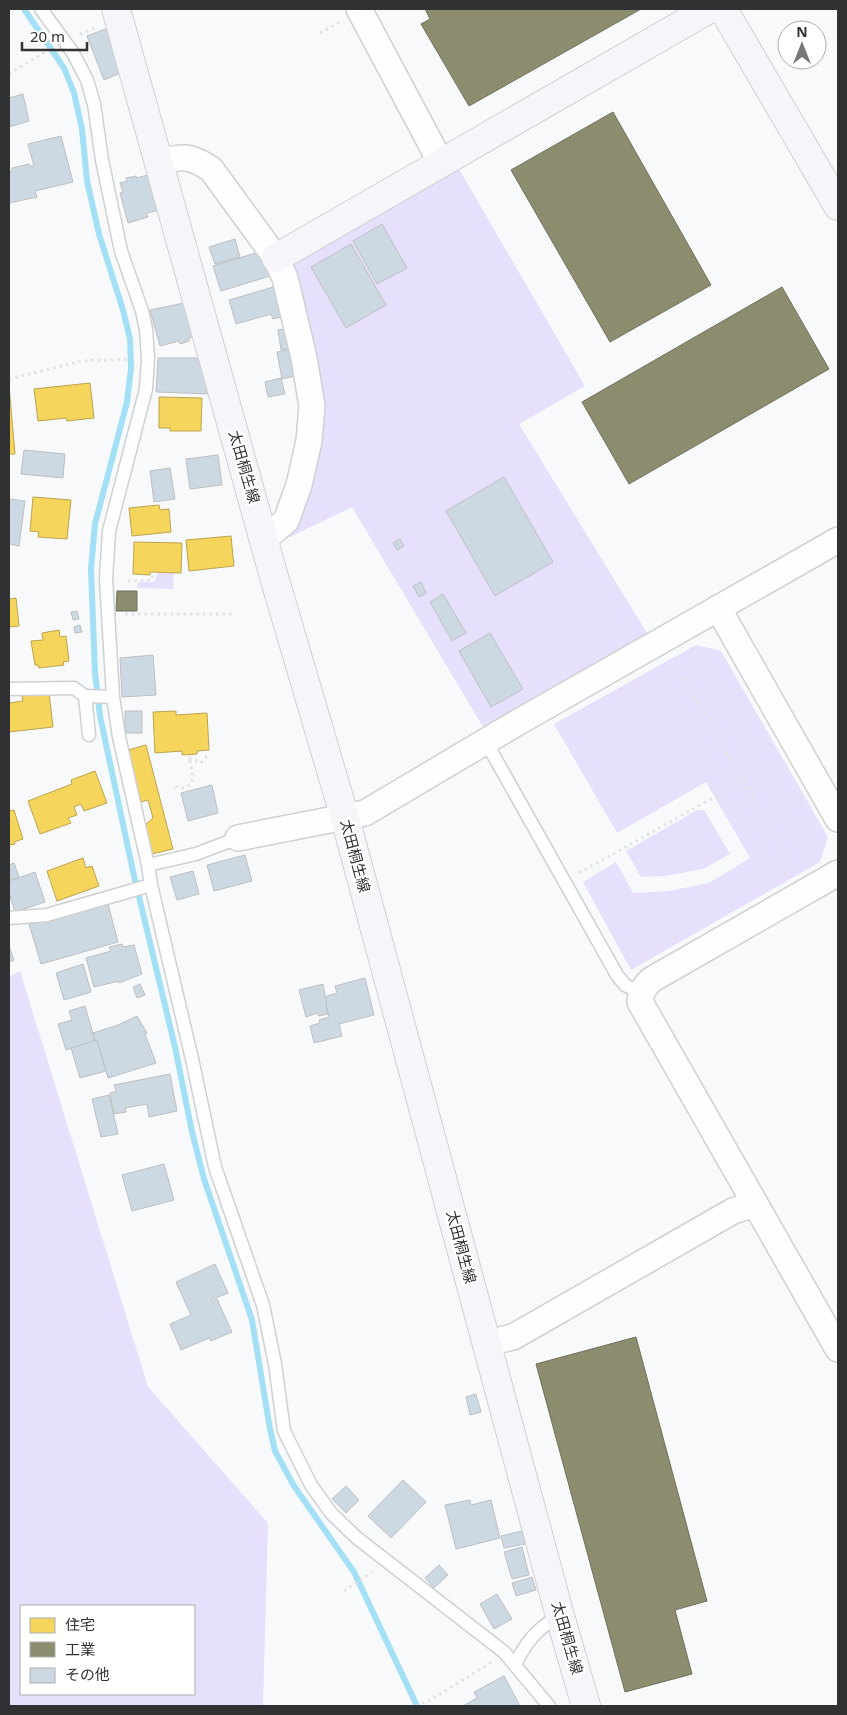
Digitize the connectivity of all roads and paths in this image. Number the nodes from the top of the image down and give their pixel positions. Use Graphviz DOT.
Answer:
graph roads {
  1 [pos="41,9"];
  2 [pos="709,9"];
  3 [pos="722,9"];
  4 [pos="354,13"];
  5 [pos="118,14"];
  6 [pos="320,33"];
  7 [pos="65,40"];
  8 [pos="43,54"];
  9 [pos="9,74"];
  10 [pos="159,162"];
  11 [pos="441,163"];
  12 [pos="838,206"];
  13 [pos="276,258"];
  14 [pos="126,359"];
  15 [pos="9,379"];
  16 [pos="264,539"];
  17 [pos="838,540"];
  18 [pos="153,572"];
  19 [pos="128,581"];
  20 [pos="718,608"];
  21 [pos="107,614"];
  22 [pos="235,614"];
  23 [pos="686,679"];
  24 [pos="9,689"];
  25 [pos="84,696"];
  26 [pos="113,697"];
  27 [pos="89,735"];
  28 [pos="486,742"];
  29 [pos="211,755"];
  30 [pos="743,781"];
  31 [pos="175,787"];
  32 [pos="345,818"];
  33 [pos="838,819"];
  34 [pos="238,838"];
  35 [pos="148,866"];
  36 [pos="838,873"];
  37 [pos="563,882"];
  38 [pos="150,886"];
  39 [pos="806,892"];
  40 [pos="9,918"];
  41 [pos="641,993"];
  42 [pos="755,1204"];
  43 [pos="487,1343"];
  44 [pos="838,1349"];
  45 [pos="366,1576"];
  46 [pos="344,1591"];
  47 [pos="560,1616"];
  48 [pos="504,1652"];
  49 [pos="515,1665"];
  50 [pos="416,1706"];
  51 [pos="549,1706"];
  52 [pos="586,1706"];
  1 -- 7 [label="lane"];
  2 -- 11 [label="main road"];
  3 -- 12 [label="main road"];
  4 -- 6 [label="path"];
  4 -- 11 [label="street"];
  5 -- 7 [label="path"];
  5 -- 10 [label="main road, 太田桐生線"];
  7 -- 21 [label="lane"];
  8 -- 9 [label="path"];
  10 -- 13 [label="street"];
  10 -- 16 [label="main road, 太田桐生線"];
  11 -- 13 [label="main road"];
  13 -- 16 [label="street"];
  14 -- 15 [label="path"];
  16 -- 32 [label="main road, 太田桐生線"];
  17 -- 20 [label="street"];
  18 -- 19 [label="path"];
  20 -- 28 [label="street"];
  20 -- 33 [label="street"];
  21 -- 22 [label="path"];
  21 -- 26 [label="lane"];
  23 -- 30 [label="path"];
  24 -- 25 [label="lane"];
  25 -- 26 [label="lane"];
  25 -- 27 [label="lane"];
  26 -- 35 [label="lane"];
  28 -- 32 [label="street"];
  28 -- 37 [label="lane"];
  29 -- 31 [label="path"];
  30 -- 37 [label="path"];
  30 -- 39 [label="path"];
  32 -- 34 [label="street"];
  32 -- 43 [label="main road, 太田桐生線"];
  34 -- 35 [label="lane"];
  35 -- 38 [label="lane"];
  36 -- 39 [label="street"];
  37 -- 41 [label="lane"];
  38 -- 40 [label="lane"];
  38 -- 48 [label="lane"];
  39 -- 41 [label="street"];
  41 -- 42 [label="street"];
  42 -- 43 [label="street"];
  42 -- 44 [label="street"];
  43 -- 47 [label="main road, 太田桐生線"];
  45 -- 46 [label="path"];
  47 -- 49 [label="lane"];
  47 -- 52 [label="main road, 太田桐生線"];
  48 -- 49 [label="lane"];
  48 -- 50 [label="path"];
  49 -- 51 [label="lane"];
}
